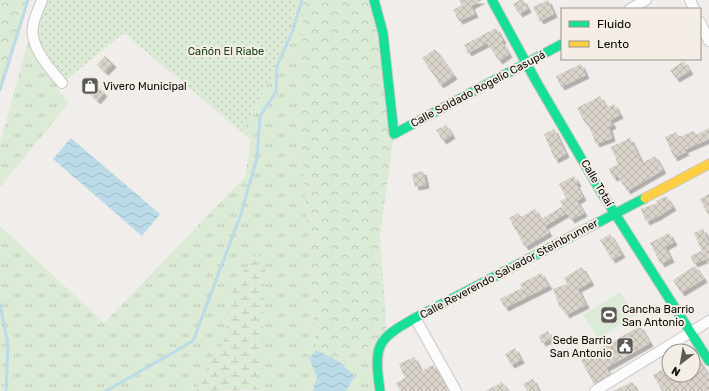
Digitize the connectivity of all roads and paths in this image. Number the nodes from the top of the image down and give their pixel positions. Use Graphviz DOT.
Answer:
graph roads {
  1 [pos="42,0"];
  2 [pos="374,0"];
  3 [pos="492,0"];
  4 [pos="646,0"];
  5 [pos="632,8"];
  6 [pos="701,24"];
  7 [pos="709,41"];
  8 [pos="561,45"];
  9 [pos="525,63"];
  10 [pos="62,83"];
  11 [pos="709,164"];
  12 [pos="615,213"];
  13 [pos="415,318"];
  14 [pos="709,321"];
  15 [pos="692,330"];
  16 [pos="709,361"];
  17 [pos="380,391"];
  18 [pos="456,391"];
  19 [pos="595,391"];
  1 -- 10 [label="street"];
  2 -- 9 [label="street, Calle Soldado Rogelio Casupá"];
  3 -- 9 [label="street, Calle Totaí"];
  4 -- 5 [label="street"];
  6 -- 7 [label="street"];
  8 -- 9 [label="street, Calle Soldado Rogelio Casupá"];
  9 -- 12 [label="street, Calle Totaí"];
  11 -- 12 [label="street, Calle Reverendo Salvador Steinbrunner"];
  12 -- 13 [label="street, Calle Reverendo Salvador Steinbrunner"];
  12 -- 15 [label="street, Calle Totaí"];
  13 -- 17 [label="street, Calle Reverendo Salvador Steinbrunner"];
  13 -- 18 [label="street"];
  14 -- 15 [label="street"];
  15 -- 16 [label="street, Calle Totaí"];
  15 -- 19 [label="street"];
}
